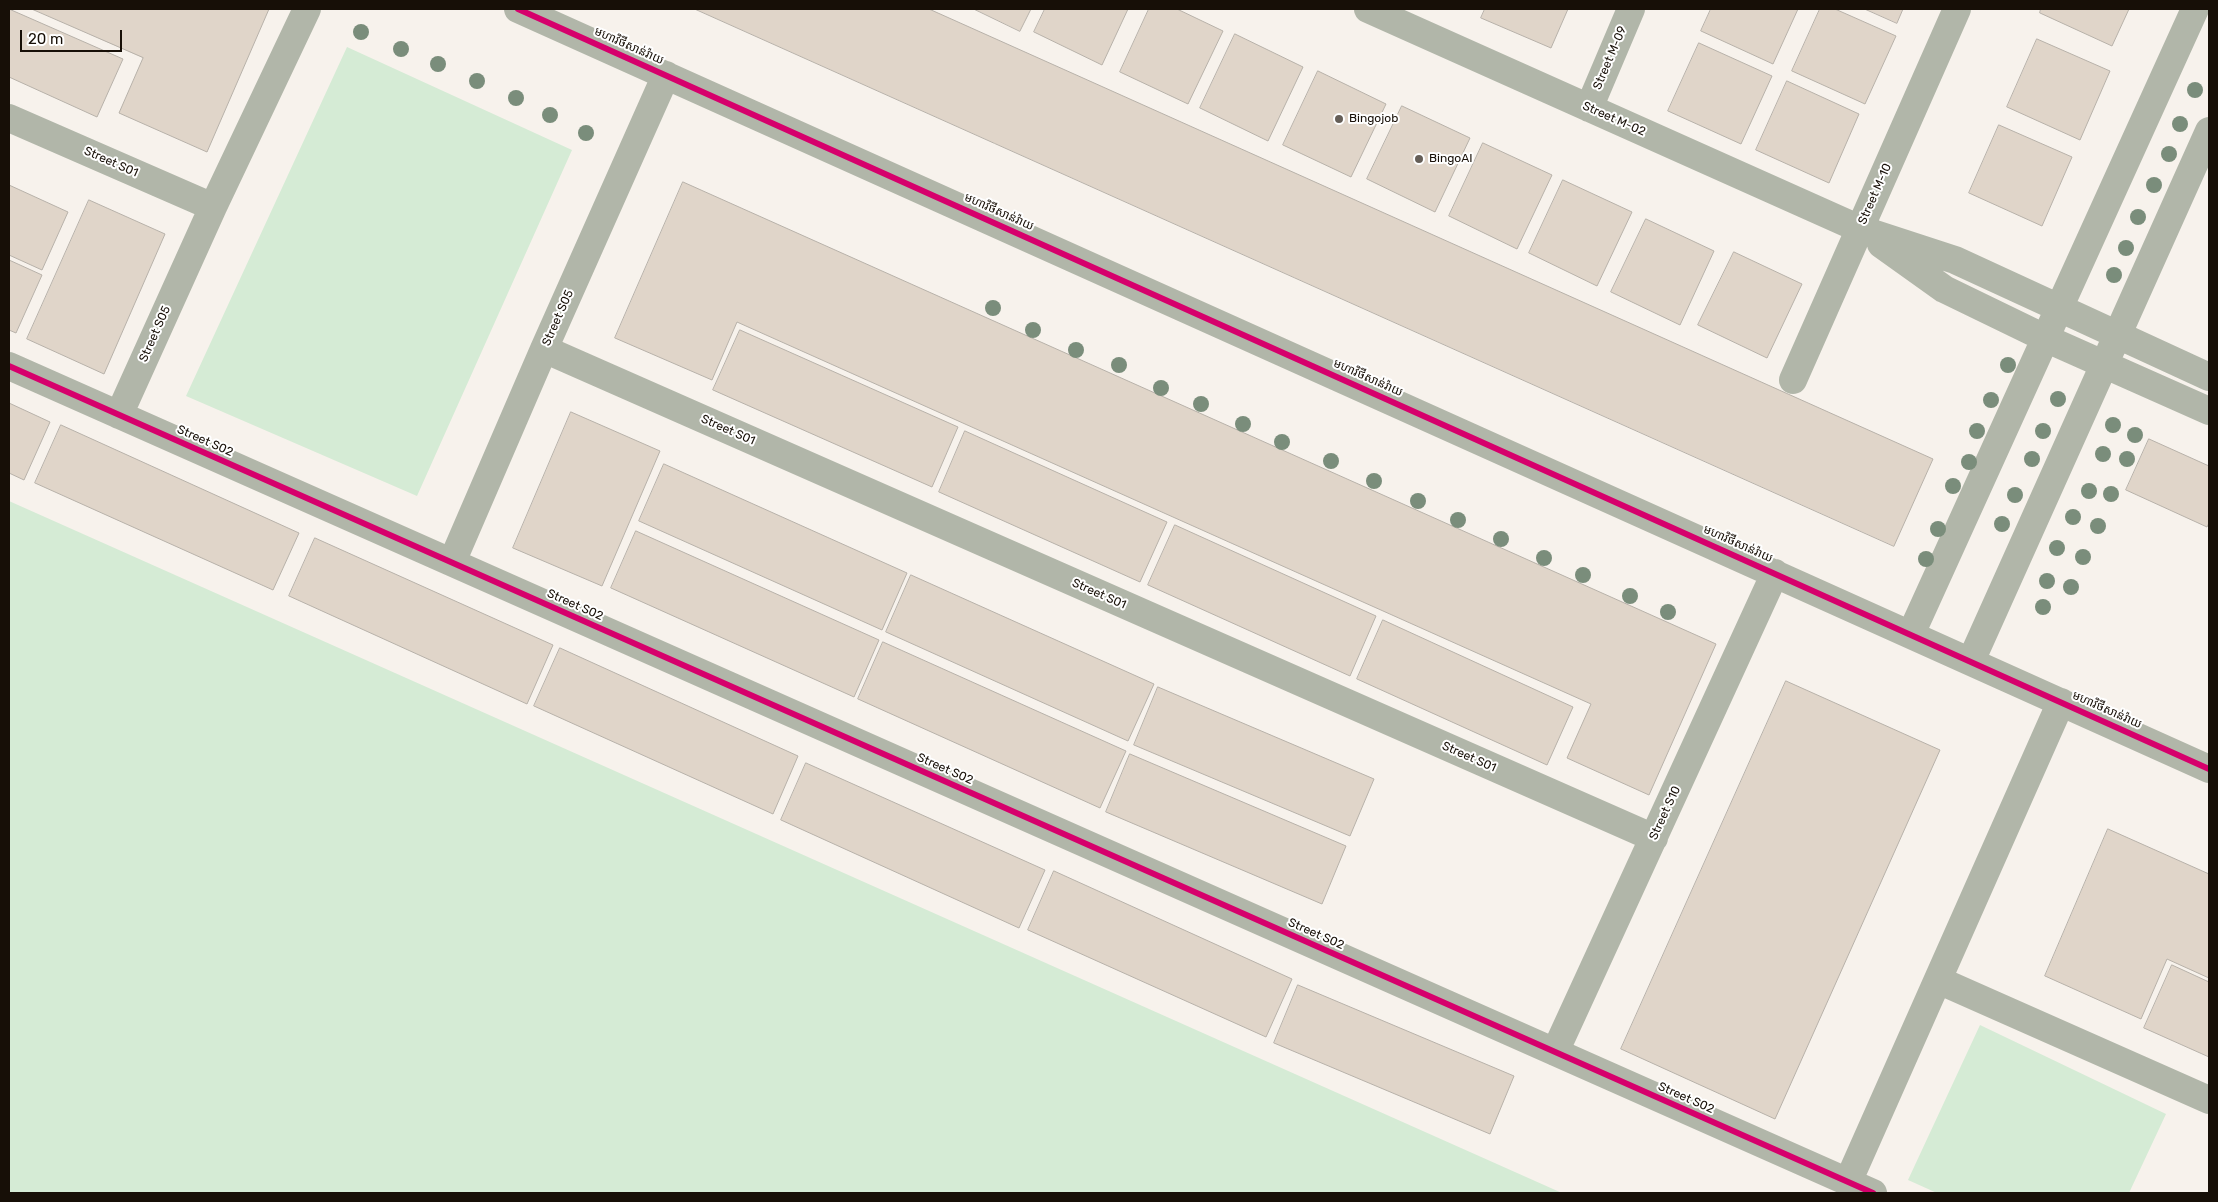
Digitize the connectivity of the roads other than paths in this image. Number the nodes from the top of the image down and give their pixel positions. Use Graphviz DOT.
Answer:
graph roads {
  1 [pos="307,9"];
  2 [pos="518,9"];
  3 [pos="1368,9"];
  4 [pos="1631,9"];
  5 [pos="1957,9"];
  6 [pos="2195,9"];
  7 [pos="666,75"];
  8 [pos="1589,108"];
  9 [pos="9,118"];
  10 [pos="2209,131"];
  11 [pos="213,207"];
  12 [pos="1860,229"];
  13 [pos="2061,308"];
  14 [pos="2119,336"];
  15 [pos="2047,339"];
  16 [pos="544,349"];
  17 [pos="2106,365"];
  18 [pos="9,366"];
  19 [pos="2209,377"];
  20 [pos="1794,380"];
  21 [pos="2209,410"];
  22 [pos="119,415"];
  23 [pos="452,562"];
  24 [pos="1775,574"];
  25 [pos="1911,634"];
  26 [pos="1971,661"];
  27 [pos="2061,702"];
  28 [pos="2209,768"];
  29 [pos="1654,838"];
  30 [pos="1938,980"];
  31 [pos="1555,1052"];
  32 [pos="2209,1100"];
  33 [pos="1848,1182"];
  34 [pos="1873,1193"];
  1 -- 11 [label="street, Street S05"];
  2 -- 7 [label="street, មហាវិថីសាន់រ៉ាយ"];
  3 -- 8 [label="street, Street M-02"];
  4 -- 8 [label="street, Street M-09"];
  5 -- 12 [label="street, Street M-10"];
  6 -- 13 [label="street"];
  7 -- 16 [label="street, Street S05"];
  7 -- 24 [label="street, មហាវិថីសាន់រ៉ាយ"];
  8 -- 12 [label="street, Street M-02"];
  9 -- 11 [label="street, Street S01"];
  10 -- 14 [label="street"];
  11 -- 22 [label="street, Street S05"];
  12 -- 13 [label="street"];
  12 -- 15 [label="street"];
  12 -- 20 [label="street, Street M-10"];
  13 -- 14 [label="street"];
  13 -- 15 [label="street"];
  14 -- 17 [label="street"];
  14 -- 19 [label="street"];
  15 -- 17 [label="street"];
  15 -- 25 [label="street"];
  16 -- 23 [label="street, Street S05"];
  16 -- 29 [label="street, Street S01"];
  17 -- 21 [label="street"];
  17 -- 26 [label="street"];
  18 -- 22 [label="street, Street S02"];
  22 -- 23 [label="street, Street S02"];
  23 -- 31 [label="street, Street S02"];
  24 -- 25 [label="street, មហាវិថីសាន់រ៉ាយ"];
  24 -- 29 [label="street, Street S10"];
  25 -- 26 [label="street, មហាវិថីសាន់រ៉ាយ"];
  26 -- 27 [label="street, មហាវិថីសាន់រ៉ាយ"];
  27 -- 28 [label="street, មហាវិថីសាន់រ៉ាយ"];
  27 -- 30 [label="street"];
  29 -- 31 [label="street, Street S10"];
  30 -- 32 [label="street"];
  30 -- 33 [label="street"];
  31 -- 33 [label="street, Street S02"];
  33 -- 34 [label="street, Street S02"];
}
